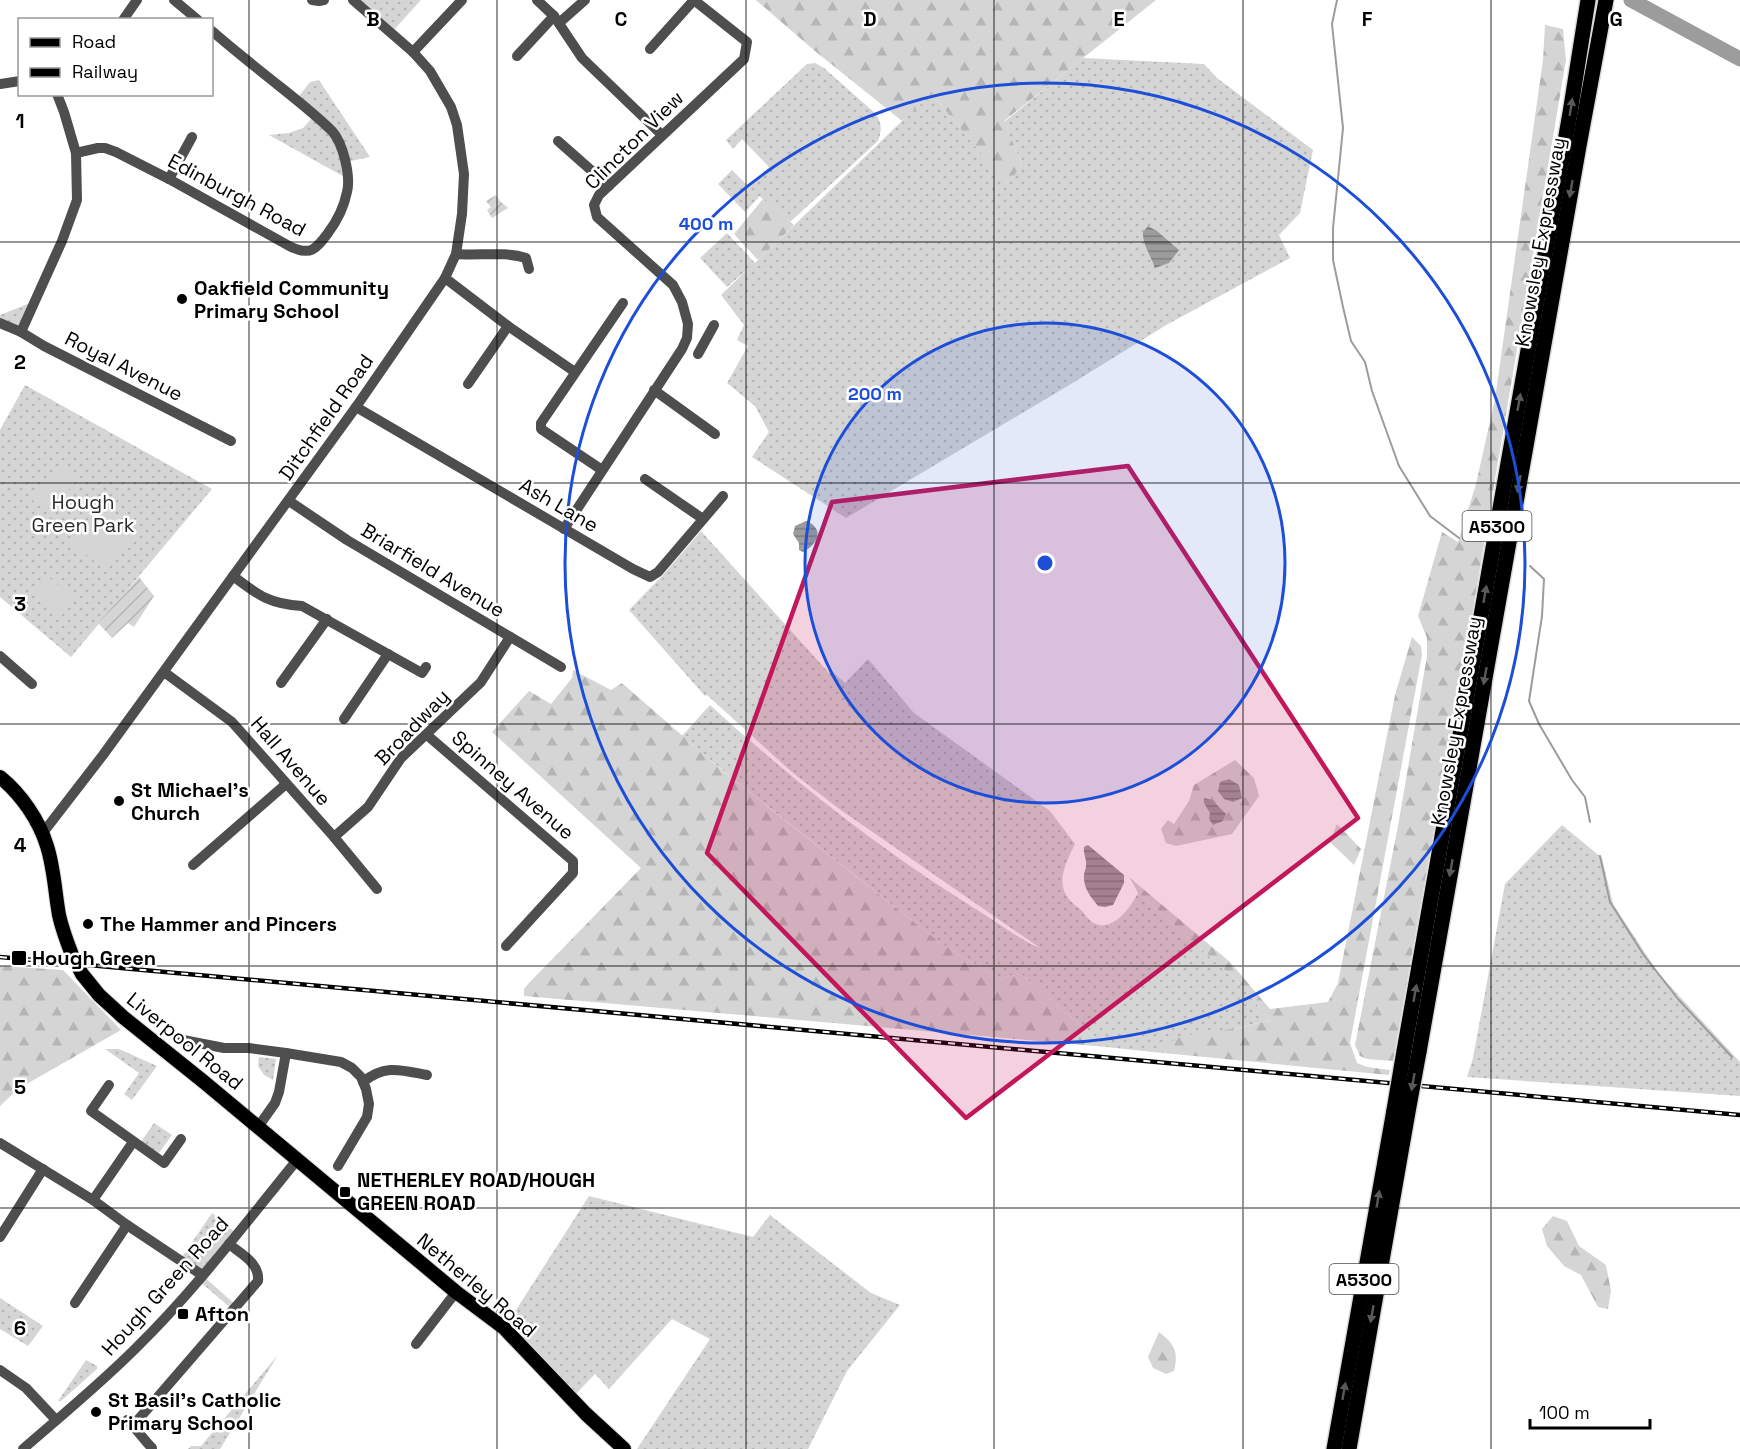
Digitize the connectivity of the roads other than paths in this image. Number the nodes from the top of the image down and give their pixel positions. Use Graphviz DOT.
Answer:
graph roads {
  1 [pos="137,0"];
  2 [pos="174,0"];
  3 [pos="312,0"];
  4 [pos="324,0"];
  5 [pos="462,0"];
  6 [pos="537,0"];
  7 [pos="585,0"];
  8 [pos="694,0"];
  9 [pos="1588,0"];
  10 [pos="356,1"];
  11 [pos="1606,4"];
  12 [pos="124,18"];
  13 [pos="196,18"];
  14 [pos="557,20"];
  15 [pos="213,32"];
  16 [pos="651,49"];
  17 [pos="413,52"];
  18 [pos="517,56"];
  19 [pos="18,81"];
  20 [pos="0,84"];
  21 [pos="58,96"];
  22 [pos="662,135"];
  23 [pos="192,137"];
  24 [pos="558,141"];
  25 [pos="76,153"];
  26 [pos="169,179"];
  27 [pos="609,186"];
  28 [pos="456,254"];
  29 [pos="529,269"];
  30 [pos="445,278"];
  31 [pos="623,303"];
  32 [pos="714,325"];
  33 [pos="508,326"];
  34 [pos="1,327"];
  35 [pos="21,332"];
  36 [pos="687,338"];
  37 [pos="703,344"];
  38 [pos="698,354"];
  39 [pos="575,372"];
  40 [pos="468,384"];
  41 [pos="654,390"];
  42 [pos="356,407"];
  43 [pos="715,434"];
  44 [pos="231,441"];
  45 [pos="602,470"];
  46 [pos="645,480"];
  47 [pos="723,496"];
  48 [pos="289,501"];
  49 [pos="703,519"];
  50 [pos="564,529"];
  51 [pos="233,576"];
  52 [pos="327,619"];
  53 [pos="510,637"];
  54 [pos="388,654"];
  55 [pos="0,656"];
  56 [pos="561,667"];
  57 [pos="426,668"];
  58 [pos="275,671"];
  59 [pos="164,672"];
  60 [pos="32,684"];
  61 [pos="349,717"];
  62 [pos="427,735"];
  63 [pos="0,777"];
  64 [pos="285,783"];
  65 [pos="42,834"];
  66 [pos="334,837"];
  67 [pos="193,865"];
  68 [pos="377,889"];
  69 [pos="506,946"];
  70 [pos="178,1039"];
  71 [pos="1412,1052"];
  72 [pos="286,1053"];
  73 [pos="427,1075"];
  74 [pos="363,1082"];
  75 [pos="109,1085"];
  76 [pos="1401,1111"];
  77 [pos="258,1127"];
  78 [pos="181,1139"];
  79 [pos="133,1142"];
  80 [pos="0,1143"];
  81 [pos="297,1160"];
  82 [pos="338,1166"];
  83 [pos="43,1170"];
  84 [pos="93,1200"];
  85 [pos="352,1205"];
  86 [pos="127,1225"];
  87 [pos="0,1237"];
  88 [pos="229,1244"];
  89 [pos="202,1275"];
  90 [pos="456,1292"];
  91 [pos="75,1303"];
  92 [pos="416,1344"];
  93 [pos="0,1370"];
  94 [pos="56,1420"];
  95 [pos="152,1448"];
  96 [pos="23,1449"];
  97 [pos="624,1449"];
  98 [pos="1334,1449"];
  99 [pos="1349,1449"];
  1 -- 12 [label="street"];
  2 -- 13 [label="street"];
  3 -- 4 [label="street"];
  5 -- 17 [label="street"];
  6 -- 14 [label="street"];
  7 -- 14 [label="street"];
  8 -- 16 [label="street, Clincton View"];
  8 -- 22 [label="street, Clincton View"];
  71 -- 9 [label="highway, Knowsley Expressway / A5300, one-way"];
  10 -- 17 [label="street, Ditchfield Road"];
  11 -- 71 [label="highway, Knowsley Expressway / A5300, one-way"];
  14 -- 18 [label="street"];
  14 -- 22 [label="street"];
  15 -- 26 [label="street, Edinburgh Road"];
  17 -- 28 [label="street, Ditchfield Road"];
  19 -- 20 [label="street"];
  21 -- 25 [label="street"];
  22 -- 27 [label="street, Clincton View"];
  23 -- 26 [label="street"];
  24 -- 27 [label="street"];
  25 -- 26 [label="street, Edinburgh Road"];
  25 -- 35 [label="street"];
  27 -- 36 [label="street, Clincton View"];
  28 -- 29 [label="street"];
  28 -- 30 [label="street, Ditchfield Road"];
  30 -- 33 [label="street"];
  30 -- 42 [label="street, Ditchfield Road"];
  31 -- 39 [label="street"];
  32 -- 37 [label="street"];
  33 -- 39 [label="street"];
  33 -- 40 [label="street"];
  34 -- 35 [label="street, Royal Avenue"];
  35 -- 44 [label="street, Royal Avenue"];
  36 -- 37 [label="street"];
  36 -- 41 [label="street"];
  37 -- 38 [label="street"];
  39 -- 45 [label="street"];
  41 -- 43 [label="street"];
  41 -- 45 [label="street"];
  42 -- 48 [label="street, Ditchfield Road"];
  42 -- 50 [label="street, Ash Lane"];
  45 -- 50 [label="street"];
  46 -- 49 [label="street"];
  47 -- 49 [label="street, Ash Lane"];
  48 -- 51 [label="street, Ditchfield Road"];
  48 -- 53 [label="street, Briarfield Avenue"];
  49 -- 50 [label="street, Ash Lane"];
  51 -- 52 [label="street"];
  51 -- 59 [label="street, Ditchfield Road"];
  52 -- 54 [label="street"];
  52 -- 58 [label="street"];
  53 -- 56 [label="street, Briarfield Avenue"];
  53 -- 62 [label="street, Broadway"];
  54 -- 57 [label="street"];
  54 -- 61 [label="street"];
  55 -- 60 [label="street"];
  59 -- 64 [label="street, Hall Avenue"];
  59 -- 65 [label="street, Ditchfield Road"];
  62 -- 66 [label="street, Broadway"];
  62 -- 69 [label="street, Spinney Avenue"];
  63 -- 65 [label="main road, Liverpool Road"];
  64 -- 66 [label="street, Hall Avenue"];
  64 -- 67 [label="street"];
  65 -- 77 [label="main road, Liverpool Road, bridge"];
  66 -- 68 [label="street, Hall Avenue"];
  70 -- 72 [label="street"];
  71 -- 76 [label="highway, Knowsley Expressway / A5300, bridge"];
  72 -- 74 [label="street"];
  72 -- 77 [label="street"];
  73 -- 74 [label="street"];
  74 -- 82 [label="street"];
  75 -- 79 [label="street"];
  98 -- 76 [label="highway, Knowsley Expressway / A5300, one-way"];
  76 -- 99 [label="highway, Knowsley Expressway / A5300, one-way"];
  77 -- 81 [label="main road, Liverpool Road"];
  78 -- 79 [label="street"];
  79 -- 84 [label="street"];
  80 -- 83 [label="street"];
  81 -- 85 [label="main road, Liverpool Road"];
  81 -- 88 [label="street, Hough Green Road"];
  83 -- 84 [label="street"];
  83 -- 87 [label="street"];
  84 -- 86 [label="street"];
  85 -- 90 [label="main road, Netherley Road"];
  86 -- 89 [label="street"];
  86 -- 91 [label="street"];
  88 -- 89 [label="street, Hough Green Road"];
  88 -- 95 [label="street"];
  89 -- 94 [label="street, Hough Green Road"];
  90 -- 92 [label="street"];
  90 -- 97 [label="main road, Netherley Road"];
  93 -- 94 [label="street"];
  94 -- 96 [label="street, Hough Green Road"];
}
